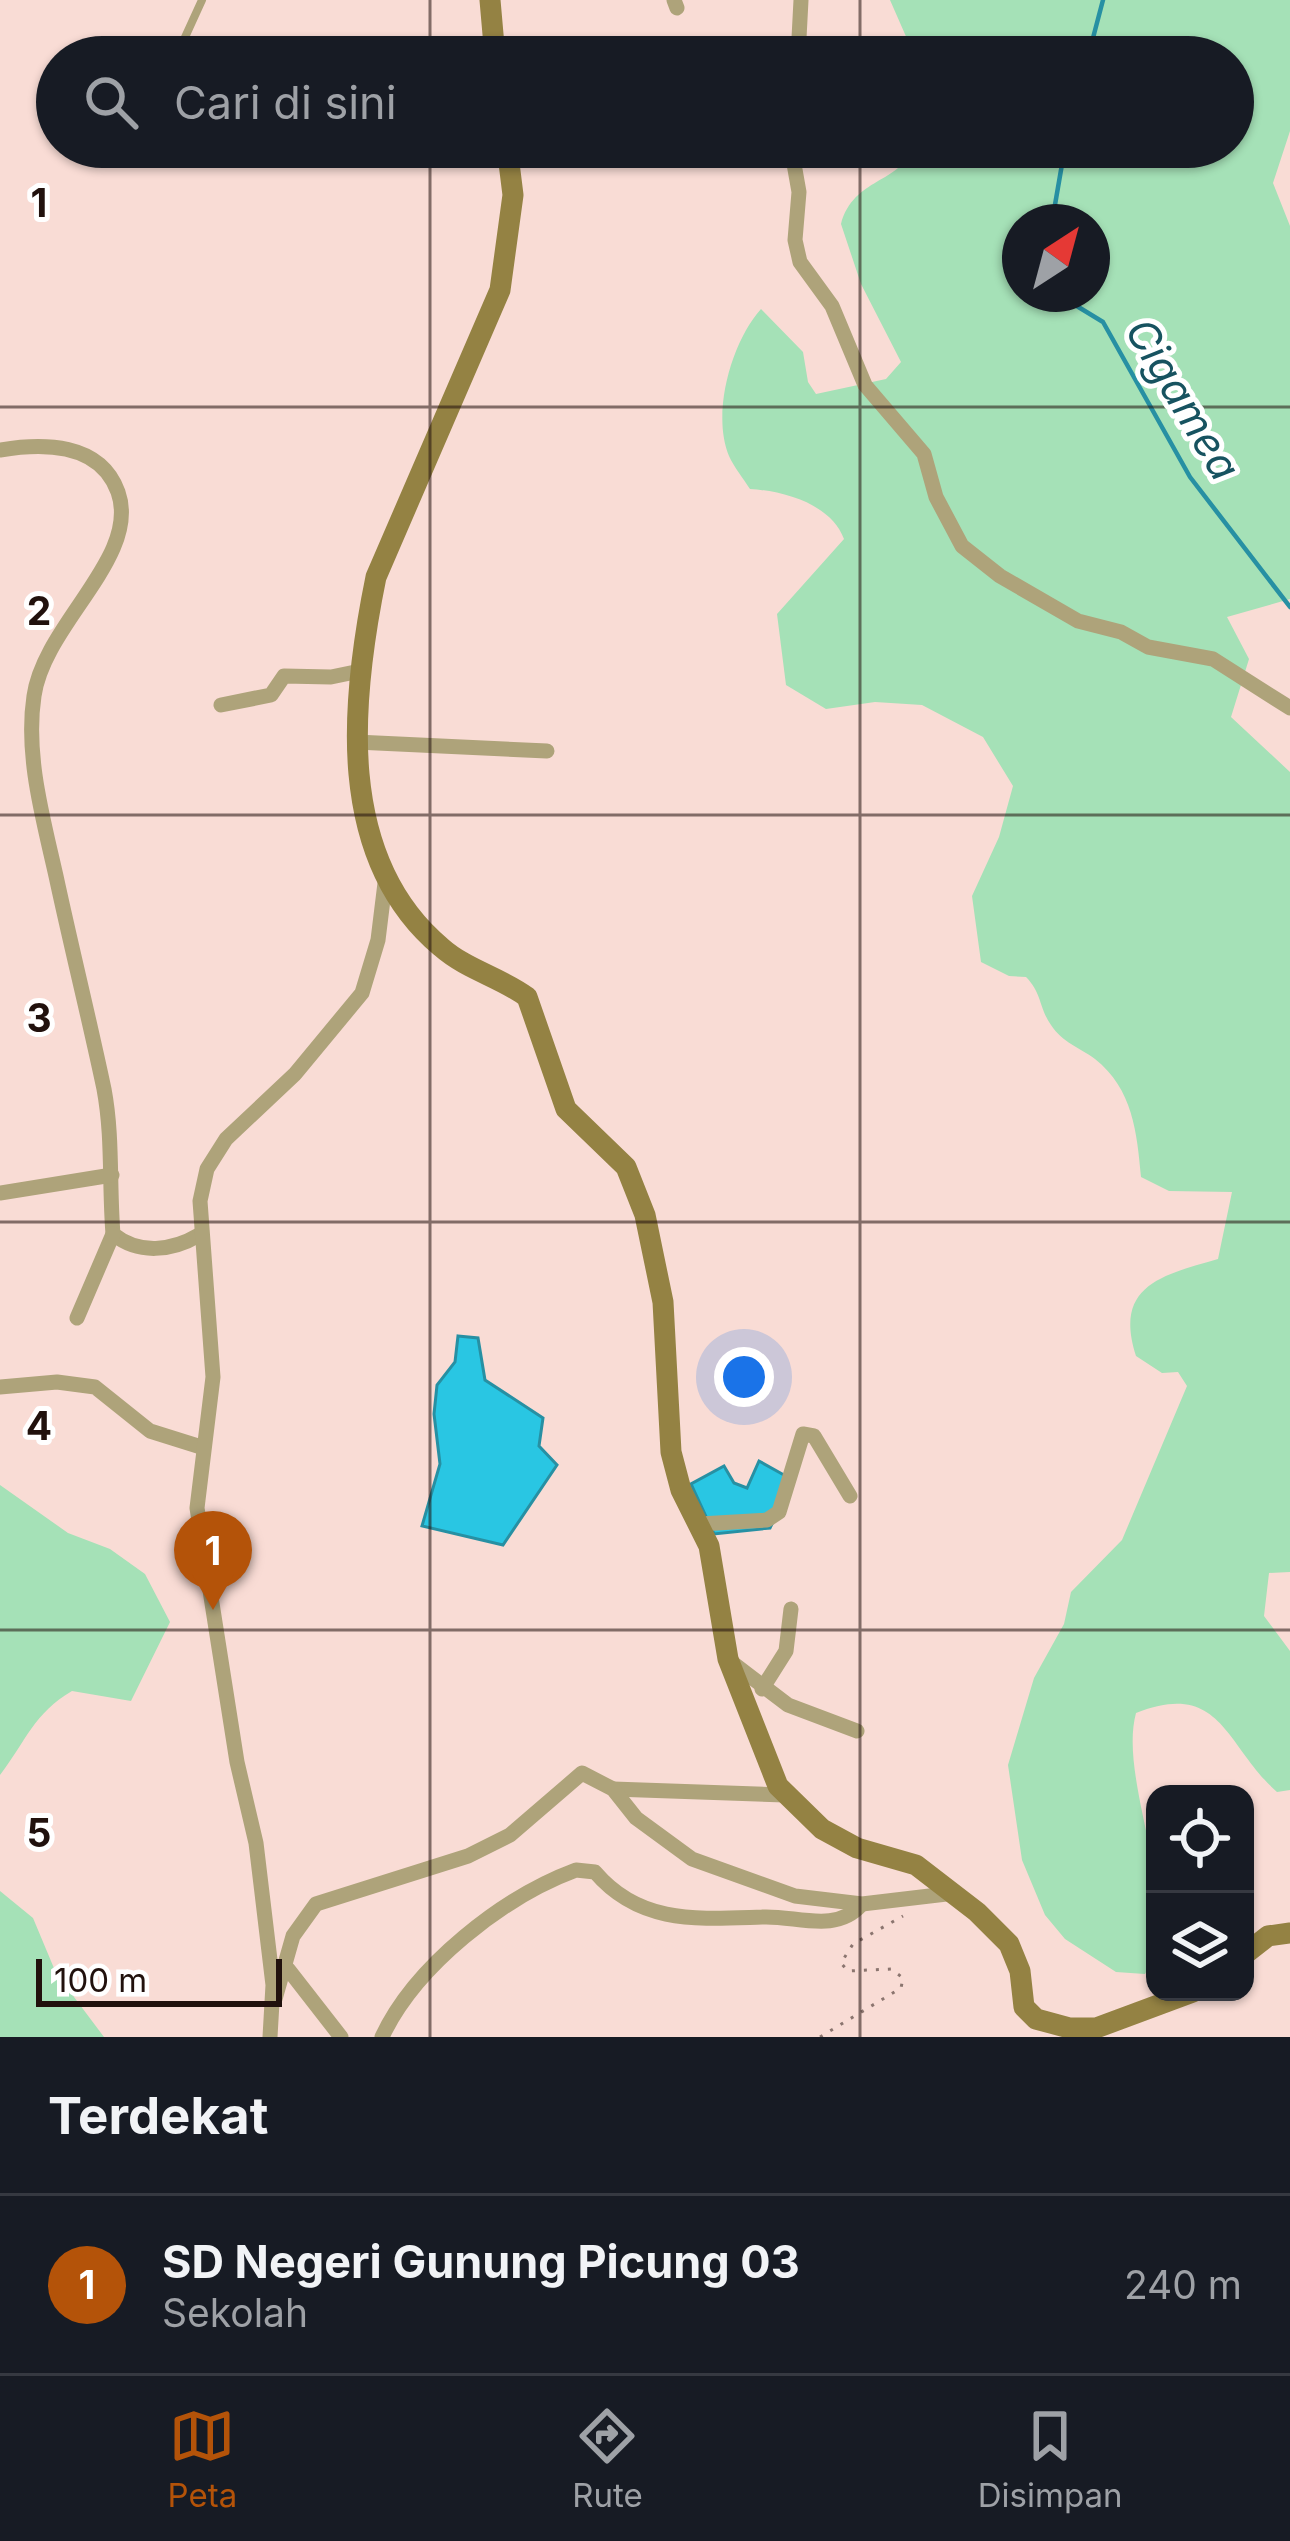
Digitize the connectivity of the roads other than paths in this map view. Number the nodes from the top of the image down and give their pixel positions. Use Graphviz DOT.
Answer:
graph roads {
  1 [pos="202,0"];
  2 [pos="490,0"];
  3 [pos="801,0"];
  4 [pos="186,36"];
  5 [pos="493,36"];
  6 [pos="799,36"];
  7 [pos="510,168"];
  8 [pos="795,168"];
  9 [pos="0,450"];
  10 [pos="360,671"];
  11 [pos="221,705"];
  12 [pos="1290,708"];
  13 [pos="356,742"];
  14 [pos="548,751"];
  15 [pos="386,872"];
  16 [pos="112,1175"];
  17 [pos="0,1193"];
  18 [pos="113,1234"];
  19 [pos="199,1234"];
  20 [pos="77,1318"];
  21 [pos="0,1387"];
  22 [pos="201,1447"];
  23 [pos="850,1496"];
  24 [pos="700,1524"];
  25 [pos="790,1609"];
  26 [pos="728,1659"];
  27 [pos="762,1688"];
  28 [pos="856,1731"];
  29 [pos="613,1789"];
  30 [pos="785,1795"];
  31 [pos="944,1894"];
  32 [pos="862,1904"];
  33 [pos="1290,1933"];
  34 [pos="1254,1946"];
  35 [pos="288,1969"];
  36 [pos="1169,2001"];
  37 [pos="274,2002"];
  38 [pos="270,2037"];
  39 [pos="340,2037"];
  40 [pos="382,2037"];
  1 -- 4 [label="lane"];
  2 -- 5 [label="main road"];
  3 -- 6 [label="street"];
  7 -- 10 [label="main road"];
  8 -- 12 [label="street"];
  9 -- 16 [label="street"];
  10 -- 11 [label="street"];
  10 -- 13 [label="main road"];
  13 -- 14 [label="street"];
  13 -- 15 [label="main road"];
  15 -- 19 [label="street"];
  15 -- 24 [label="main road"];
  16 -- 17 [label="street"];
  16 -- 18 [label="street"];
  18 -- 19 [label="street"];
  18 -- 20 [label="street"];
  19 -- 22 [label="street"];
  21 -- 22 [label="street"];
  22 -- 37 [label="street"];
  23 -- 24 [label="street"];
  24 -- 26 [label="main road"];
  25 -- 27 [label="street"];
  26 -- 27 [label="street"];
  26 -- 30 [label="main road"];
  27 -- 28 [label="street"];
  29 -- 30 [label="street"];
  29 -- 32 [label="street"];
  29 -- 35 [label="street"];
  30 -- 31 [label="main road"];
  31 -- 32 [label="street"];
  31 -- 36 [label="main road"];
  32 -- 40 [label="street"];
  33 -- 34 [label="main road"];
  35 -- 37 [label="street"];
  35 -- 39 [label="street"];
  37 -- 38 [label="street"];
}
